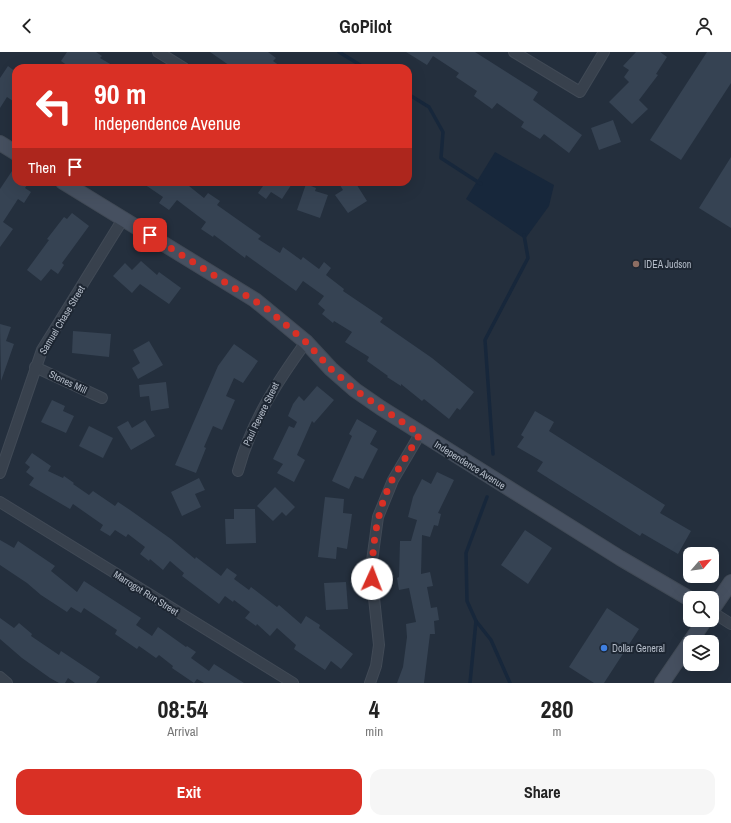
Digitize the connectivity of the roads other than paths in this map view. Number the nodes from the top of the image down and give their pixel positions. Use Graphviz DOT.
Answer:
graph roads {
  1 [pos="158,52"];
  2 [pos="514,52"];
  3 [pos="604,52"];
  4 [pos="178,64"];
  5 [pos="0,144"];
  6 [pos="12,151"];
  7 [pos="70,186"];
  8 [pos="124,219"];
  9 [pos="306,342"];
  10 [pos="35,367"];
  11 [pos="102,398"];
  12 [pos="420,434"];
  13 [pos="238,471"];
  14 [pos="0,473"];
  15 [pos="0,502"];
  16 [pos="731,582"];
  17 [pos="683,595"];
  18 [pos="719,600"];
  19 [pos="719,616"];
  20 [pos="731,624"];
  21 [pos="683,652"];
  22 [pos="0,677"];
  23 [pos="7,683"];
  24 [pos="293,683"];
  25 [pos="370,683"];
  26 [pos="662,683"];
  1 -- 4 [label="street"];
  2 -- 3 [label="street"];
  5 -- 6 [label="street"];
  7 -- 8 [label="street, Independence Avenue"];
  8 -- 9 [label="street, Independence Avenue"];
  8 -- 10 [label="street, Samuel Chase Street"];
  9 -- 12 [label="street, Independence Avenue"];
  9 -- 13 [label="street, Paul Revere Street"];
  10 -- 11 [label="street, Stones Mill"];
  10 -- 14 [label="street, Samuel Chase Street"];
  12 -- 17 [label="street, Independence Avenue"];
  12 -- 25 [label="street"];
  15 -- 24 [label="street, Marrogot Run Street"];
  16 -- 18 [label="street"];
  19 -- 20 [label="street"];
  21 -- 26 [label="street"];
  22 -- 23 [label="street"];
}
